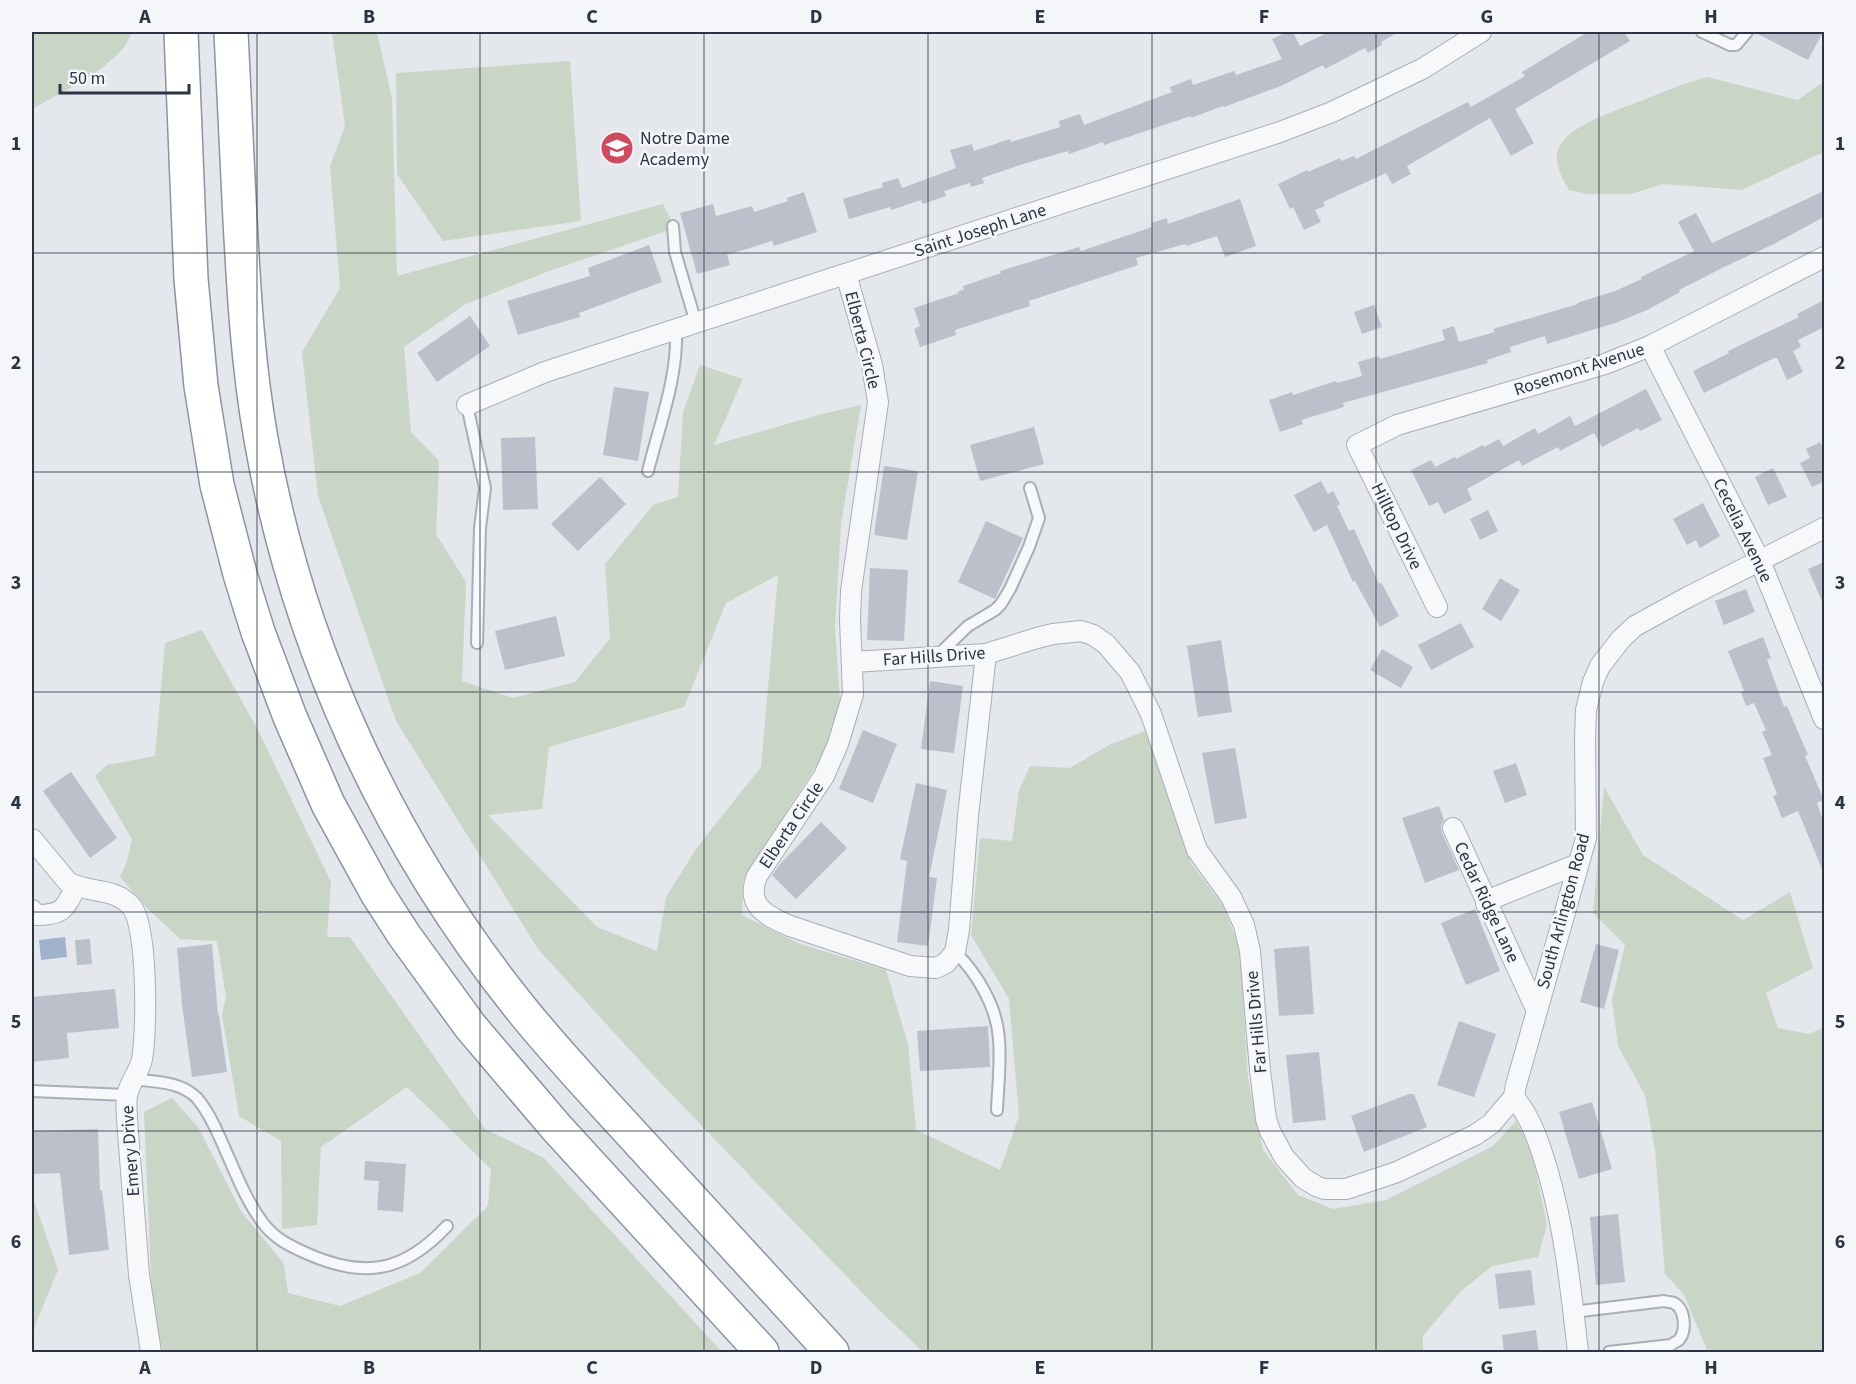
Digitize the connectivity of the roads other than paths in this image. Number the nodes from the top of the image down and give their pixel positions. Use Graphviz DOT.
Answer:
graph roads {
  1 [pos="181,32"];
  2 [pos="231,32"];
  3 [pos="1481,32"];
  4 [pos="1702,32"];
  5 [pos="1747,32"];
  6 [pos="673,226"];
  7 [pos="1824,258"];
  8 [pos="846,274"];
  9 [pos="696,323"];
  10 [pos="676,330"];
  11 [pos="1650,346"];
  12 [pos="467,405"];
  13 [pos="1357,445"];
  14 [pos="648,471"];
  15 [pos="1030,488"];
  16 [pos="1824,528"];
  17 [pos="1760,561"];
  18 [pos="1437,607"];
  19 [pos="477,644"];
  20 [pos="987,654"];
  21 [pos="936,657"];
  22 [pos="853,662"];
  23 [pos="1824,719"];
  24 [pos="1453,828"];
  25 [pos="32,838"];
  26 [pos="1578,864"];
  27 [pos="76,886"];
  28 [pos="1486,904"];
  29 [pos="32,910"];
  30 [pos="955,952"];
  31 [pos="1536,1009"];
  32 [pos="130,1087"];
  33 [pos="32,1091"];
  34 [pos="1514,1097"];
  35 [pos="997,1110"];
  36 [pos="447,1226"];
  37 [pos="1573,1312"];
  38 [pos="151,1353"];
  39 [pos="762,1353"];
  40 [pos="832,1353"];
  41 [pos="1578,1353"];
  42 [pos="1609,1353"];
  1 -- 39 [label="highway"];
  2 -- 40 [label="highway"];
  3 -- 8 [label="street, Saint Joseph Lane"];
  4 -- 5 [label="lane"];
  6 -- 9 [label="lane"];
  7 -- 11 [label="street, Rosemont Avenue"];
  8 -- 9 [label="street, Saint Joseph Lane"];
  8 -- 22 [label="street, Elberta Circle"];
  9 -- 10 [label="street, Saint Joseph Lane"];
  10 -- 12 [label="street, Saint Joseph Lane"];
  10 -- 14 [label="lane"];
  11 -- 13 [label="street, Rosemont Avenue"];
  11 -- 17 [label="street, Cecelia Avenue"];
  12 -- 19 [label="lane"];
  13 -- 18 [label="street, Hilltop Drive"];
  15 -- 21 [label="lane"];
  16 -- 17 [label="street, South Arlington Road"];
  17 -- 23 [label="street, Cecelia Avenue"];
  17 -- 26 [label="street, South Arlington Road"];
  20 -- 21 [label="street, Far Hills Drive"];
  20 -- 30 [label="street"];
  20 -- 34 [label="street, Far Hills Drive"];
  21 -- 22 [label="street, Far Hills Drive"];
  22 -- 30 [label="street, Elberta Circle"];
  24 -- 28 [label="street, Cedar Ridge Lane"];
  25 -- 27 [label="street"];
  26 -- 28 [label="street"];
  26 -- 31 [label="street, South Arlington Road"];
  27 -- 29 [label="street"];
  27 -- 32 [label="street, Emery Drive"];
  28 -- 31 [label="street, Cedar Ridge Lane"];
  30 -- 35 [label="lane"];
  31 -- 34 [label="street, South Arlington Road"];
  32 -- 33 [label="lane"];
  32 -- 36 [label="lane"];
  32 -- 38 [label="street, Emery Drive"];
  34 -- 37 [label="street"];
  37 -- 41 [label="street"];
  37 -- 42 [label="lane"];
}
